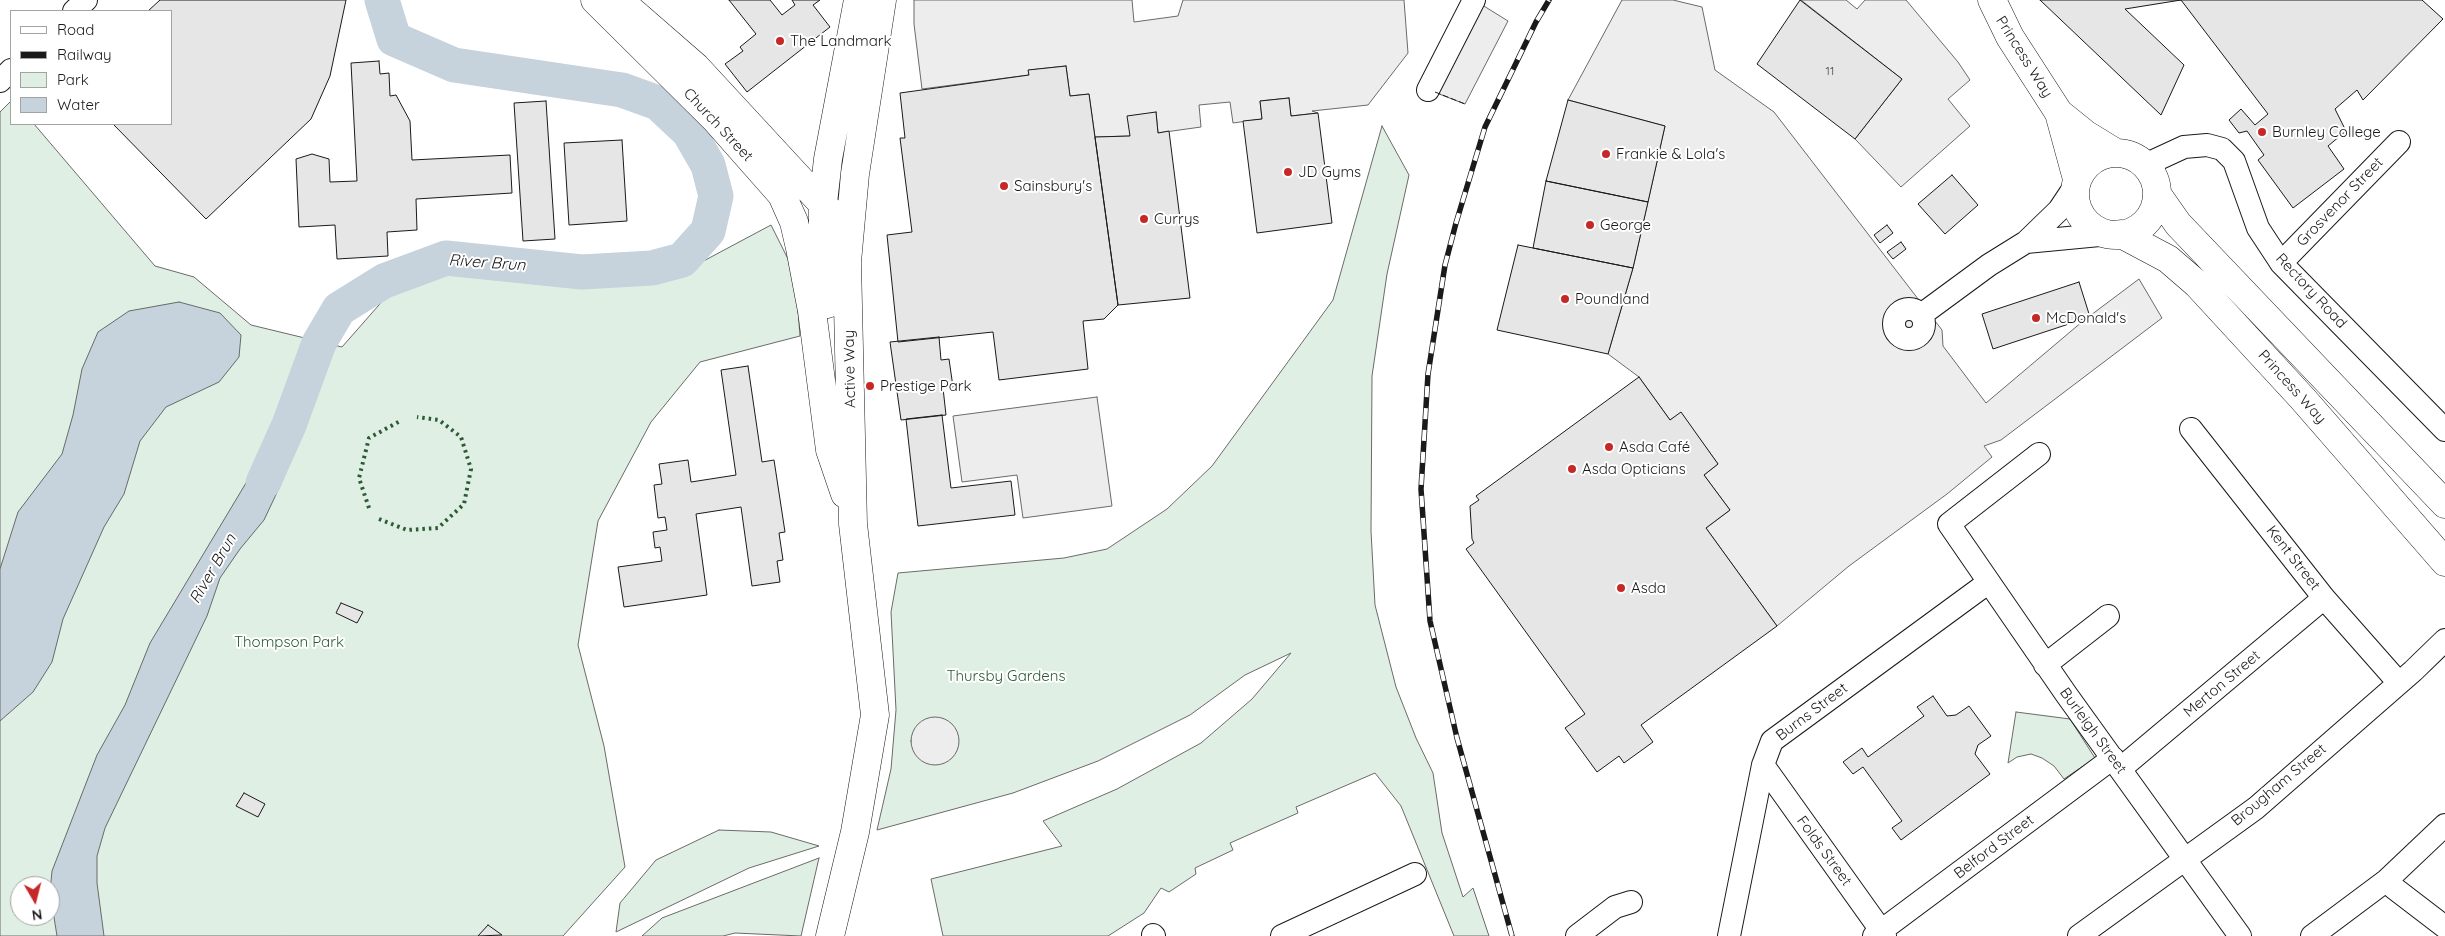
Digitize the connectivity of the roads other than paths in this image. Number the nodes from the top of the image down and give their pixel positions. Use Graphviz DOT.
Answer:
graph roads {
  1 [pos="86,0"];
  2 [pos="595,0"];
  3 [pos="619,0"];
  4 [pos="858,0"];
  5 [pos="882,0"];
  6 [pos="1474,0"];
  7 [pos="1992,0"];
  8 [pos="75,10"];
  9 [pos="10,71"];
  10 [pos="0,81"];
  11 [pos="1428,90"];
  12 [pos="2059,113"];
  13 [pos="2399,142"];
  14 [pos="2116,153"];
  15 [pos="2145,165"];
  16 [pos="855,174"];
  17 [pos="2076,182"];
  18 [pos="2157,194"];
  19 [pos="782,195"];
  20 [pos="823,203"];
  21 [pos="2116,234"];
  22 [pos="2026,242"];
  23 [pos="847,243"];
  24 [pos="2281,263"];
  25 [pos="805,272"];
  26 [pos="1921,315"];
  27 [pos="2191,429"];
  28 [pos="2445,430"];
  29 [pos="2039,454"];
  30 [pos="842,485"];
  31 [pos="2445,504"];
  32 [pos="853,524"];
  33 [pos="2445,562"];
  34 [pos="1989,582"];
  35 [pos="2324,598"];
  36 [pos="2108,616"];
  37 [pos="2445,640"];
  38 [pos="2046,665"];
  39 [pos="2399,683"];
  40 [pos="2117,764"];
  41 [pos="1763,765"];
  42 [pos="2445,825"];
  43 [pos="2185,858"];
  44 [pos="1415,874"];
  45 [pos="2387,880"];
  46 [pos="1631,902"];
  47 [pos="2445,927"];
  48 [pos="831,934"];
  49 [pos="1880,934"];
  50 [pos="1282,936"];
  51 [pos="1577,936"];
  52 [pos="1729,936"];
  53 [pos="2079,936"];
  54 [pos="2240,936"];
  55 [pos="2312,936"];
  1 -- 8 [label="street"];
  2 -- 19 [label="main road, Church Street"];
  3 -- 20 [label="main road, Church Street"];
  4 -- 20 [label="main road, Active Way"];
  5 -- 16 [label="main road, Active Way"];
  6 -- 11 [label="street"];
  7 -- 12 [label="main road, Princess Way"];
  9 -- 10 [label="street"];
  12 -- 14 [label="main road, Princess Way"];
  12 -- 17 [label="main road, Princess Way"];
  13 -- 24 [label="street, Grosvenor Street"];
  14 -- 15 [label="main road"];
  14 -- 17 [label="main road"];
  15 -- 18 [label="main road"];
  15 -- 24 [label="street, Rectory Road"];
  16 -- 20 [label="main road"];
  16 -- 23 [label="main road, Active Way"];
  17 -- 21 [label="main road"];
  17 -- 22 [label="street"];
  18 -- 21 [label="main road"];
  18 -- 31 [label="main road, Princess Way"];
  19 -- 20 [label="main road"];
  19 -- 25 [label="main road, Church Street"];
  20 -- 23 [label="main road, Church Street"];
  20 -- 30 [label="main road, Active Way"];
  21 -- 22 [label="street"];
  21 -- 33 [label="main road, Princess Way"];
  22 -- 26 [label="street"];
  23 -- 32 [label="main road, Active Way"];
  24 -- 28 [label="street, Rectory Road"];
  25 -- 30 [label="main road, Active Way"];
  27 -- 35 [label="street, Kent Street"];
  29 -- 34 [label="street, Burleigh Street"];
  30 -- 32 [label="main road, Active Way"];
  32 -- 48 [label="main road"];
  34 -- 38 [label="street, Burleigh Street"];
  34 -- 41 [label="street, Burns Street"];
  35 -- 39 [label="street, Kent Street"];
  35 -- 40 [label="street, Merton Street"];
  36 -- 38 [label="street"];
  37 -- 39 [label="street, Brougham Street"];
  38 -- 40 [label="street, Burleigh Street"];
  39 -- 43 [label="street, Brougham Street"];
  40 -- 43 [label="street, Burleigh Street"];
  40 -- 49 [label="street, Belford Street"];
  41 -- 49 [label="street, Folds Street"];
  41 -- 52 [label="street, Burns Street"];
  42 -- 45 [label="street"];
  43 -- 53 [label="street, Brougham Street"];
  43 -- 54 [label="street, Burleigh Street"];
  44 -- 50 [label="street"];
  45 -- 47 [label="street"];
  45 -- 55 [label="street"];
  46 -- 51 [label="street"];
}
